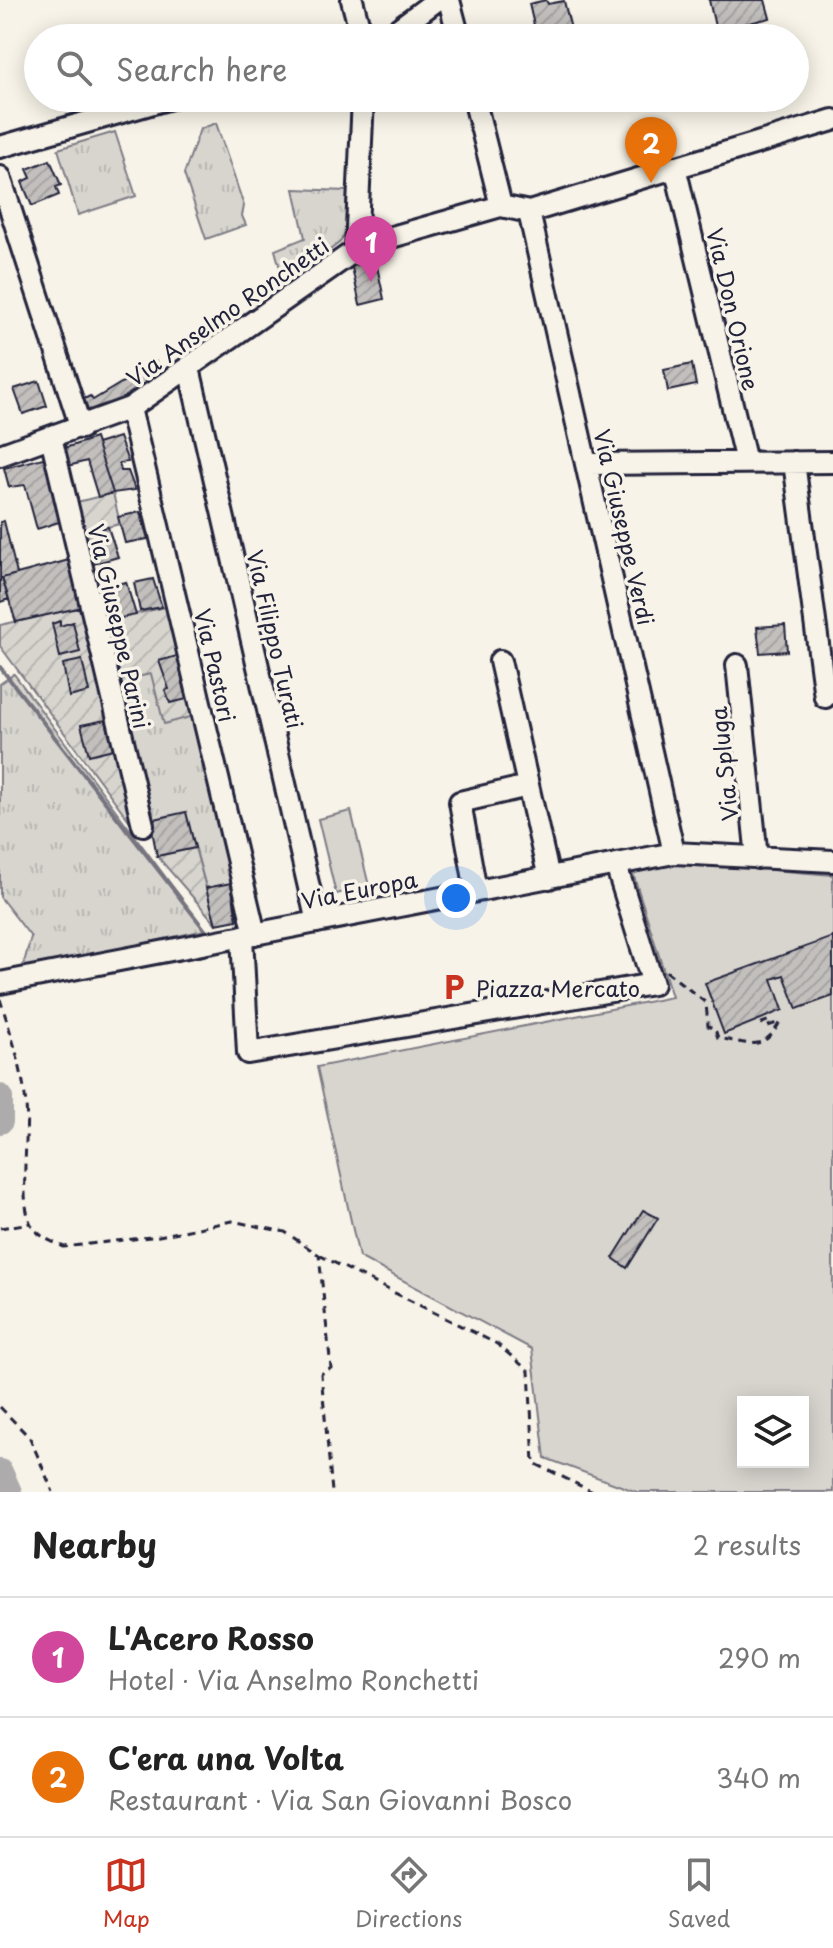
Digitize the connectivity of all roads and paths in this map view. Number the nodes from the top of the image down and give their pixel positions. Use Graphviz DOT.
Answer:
graph roads {
  1 [pos="352,0"];
  2 [pos="437,0"];
  3 [pos="449,0"];
  4 [pos="359,24"];
  5 [pos="405,24"];
  6 [pos="455,24"];
  7 [pos="122,112"];
  8 [pos="362,112"];
  9 [pos="478,112"];
  10 [pos="833,120"];
  11 [pos="0,147"];
  12 [pos="675,167"];
  13 [pos="0,177"];
  14 [pos="501,206"];
  15 [pos="529,212"];
  16 [pos="356,250"];
  17 [pos="189,368"];
  18 [pos="130,408"];
  19 [pos="81,428"];
  20 [pos="51,437"];
  21 [pos="0,455"];
  22 [pos="746,462"];
  23 [pos="794,462"];
  24 [pos="833,462"];
  25 [pos="587,464"];
  26 [pos="500,661"];
  27 [pos="737,665"];
  28 [pos="825,697"];
  29 [pos="528,786"];
  30 [pos="143,825"];
  31 [pos="674,853"];
  32 [pos="757,858"];
  33 [pos="830,863"];
  34 [pos="616,865"];
  35 [pos="549,878"];
  36 [pos="476,891"];
  37 [pos="317,922"];
  38 [pos="249,935"];
  39 [pos="663,969"];
  40 [pos="0,983"];
  41 [pos="0,999"];
  42 [pos="769,1015"];
  43 [pos="30,1223"];
  44 [pos="0,1228"];
  45 [pos="319,1255"];
  46 [pos="0,1407"];
  47 [pos="53,1492"];
  48 [pos="332,1492"];
  49 [pos="593,1492"];
  1 -- 4 [label="street"];
  2 -- 5 [label="street"];
  3 -- 6 [label="street"];
  7 -- 11 [label="street"];
  8 -- 16 [label="street"];
  9 -- 14 [label="street"];
  10 -- 12 [label="street"];
  12 -- 15 [label="street"];
  12 -- 22 [label="street, Via Don Orione"];
  13 -- 19 [label="street"];
  14 -- 15 [label="street, Via Anselmo Ronchetti"];
  14 -- 16 [label="street, Via Anselmo Ronchetti"];
  15 -- 25 [label="street, Via Giuseppe Verdi"];
  16 -- 17 [label="street, Via Anselmo Ronchetti"];
  17 -- 18 [label="street, Via Anselmo Ronchetti"];
  17 -- 37 [label="street, Via Filippo Turati"];
  18 -- 19 [label="street, Via Anselmo Ronchetti"];
  18 -- 38 [label="street, Via Pastori"];
  19 -- 20 [label="street, Via Anselmo Ronchetti"];
  20 -- 21 [label="street, Via Anselmo Ronchetti"];
  20 -- 30 [label="street, Via Giuseppe Parini"];
  22 -- 23 [label="street"];
  22 -- 25 [label="street"];
  23 -- 24 [label="street"];
  23 -- 28 [label="street"];
  25 -- 31 [label="street, Via Giuseppe Verdi"];
  26 -- 29 [label="street"];
  27 -- 32 [label="street, Via Spluga"];
  29 -- 35 [label="street"];
  29 -- 36 [label="street"];
  31 -- 32 [label="street, Via Europa"];
  31 -- 34 [label="street, Via Europa"];
  32 -- 33 [label="street, Via Europa"];
  34 -- 35 [label="street, Via Europa"];
  34 -- 38 [label="street"];
  35 -- 36 [label="street, Via Europa"];
  36 -- 37 [label="street, Via Europa"];
  37 -- 38 [label="street, Via Europa"];
  38 -- 40 [label="street, Via Europa"];
  39 -- 42 [label="path"];
  41 -- 43 [label="path"];
  43 -- 44 [label="path"];
  43 -- 45 [label="path"];
  45 -- 48 [label="path"];
  45 -- 49 [label="path"];
  46 -- 47 [label="path"];
}
